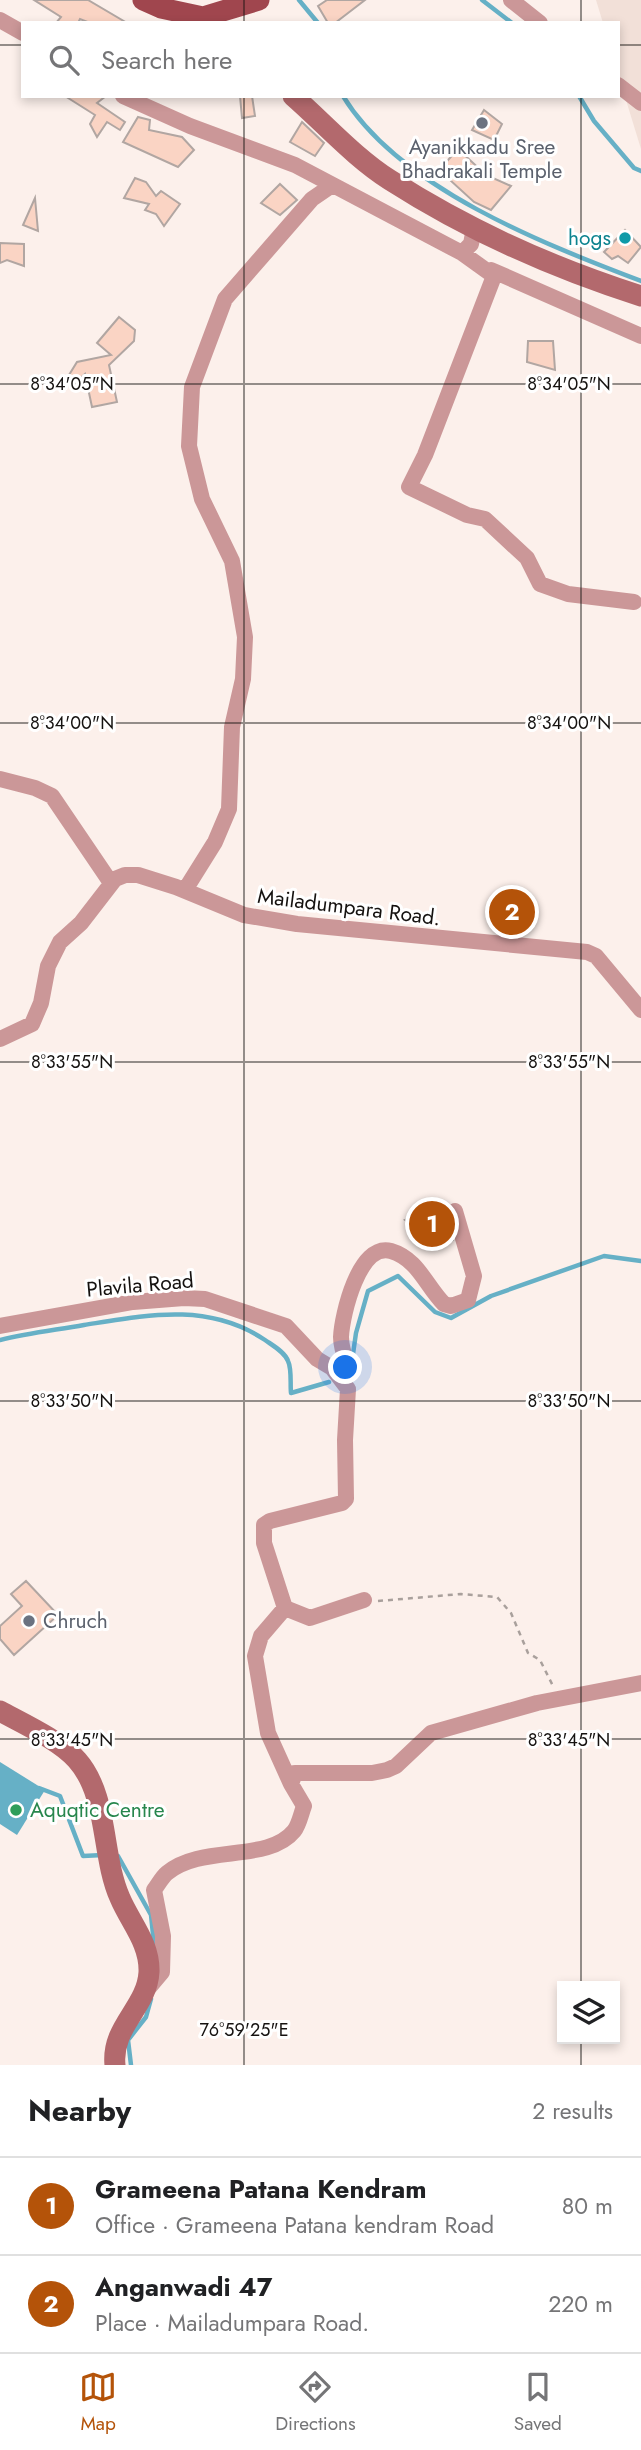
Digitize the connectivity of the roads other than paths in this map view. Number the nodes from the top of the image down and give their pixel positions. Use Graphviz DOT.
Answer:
graph roads {
  1 [pos="143,0"];
  2 [pos="259,0"];
  3 [pos="511,0"];
  4 [pos="196,19"];
  5 [pos="0,20"];
  6 [pos="537,21"];
  7 [pos="21,32"];
  8 [pos="620,87"];
  9 [pos="132,98"];
  10 [pos="295,98"];
  11 [pos="149,102"];
  12 [pos="641,103"];
  13 [pos="331,186"];
  14 [pos="474,228"];
  15 [pos="462,253"];
  16 [pos="491,270"];
  17 [pos="641,296"];
  18 [pos="641,336"];
  19 [pos="634,602"];
  20 [pos="0,779"];
  21 [pos="111,883"];
  22 [pos="185,890"];
  23 [pos="641,1010"];
  24 [pos="0,1039"];
  25 [pos="455,1211"];
  26 [pos="0,1326"];
  27 [pos="339,1375"];
  28 [pos="364,1600"];
  29 [pos="285,1608"];
  30 [pos="641,1683"];
  31 [pos="0,1712"];
  32 [pos="291,1784"];
  33 [pos="142,1995"];
  34 [pos="115,2065"];
  1 -- 4 [label="main road"];
  2 -- 4 [label="main road"];
  3 -- 6 [label="street"];
  5 -- 7 [label="street"];
  8 -- 12 [label="street"];
  9 -- 11 [label="street"];
  10 -- 14 [label="main road"];
  11 -- 13 [label="street"];
  13 -- 15 [label="street"];
  13 -- 22 [label="street"];
  14 -- 15 [label="street"];
  14 -- 17 [label="main road"];
  15 -- 16 [label="street"];
  16 -- 18 [label="street"];
  16 -- 19 [label="street"];
  20 -- 21 [label="street"];
  21 -- 22 [label="street, Mailadumpara Road."];
  21 -- 24 [label="street"];
  22 -- 23 [label="street, Mailadumpara Road."];
  25 -- 27 [label="street"];
  26 -- 27 [label="street, Plavila Road"];
  27 -- 29 [label="street"];
  28 -- 29 [label="street"];
  29 -- 32 [label="street"];
  30 -- 32 [label="street"];
  31 -- 33 [label="main road"];
  32 -- 33 [label="street"];
  33 -- 34 [label="main road"];
}
